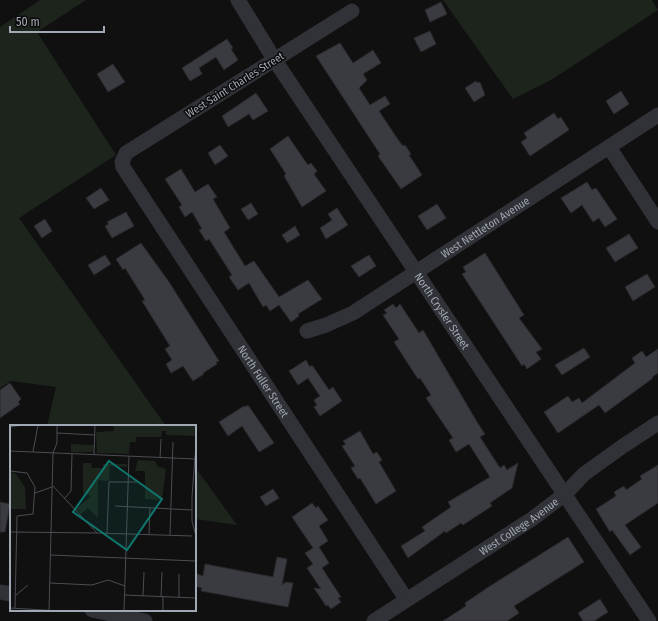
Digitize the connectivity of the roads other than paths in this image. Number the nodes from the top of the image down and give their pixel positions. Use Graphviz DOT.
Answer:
graph roads {
  1 [pos="238,0"];
  2 [pos="352,11"];
  3 [pos="274,59"];
  4 [pos="658,115"];
  5 [pos="609,147"];
  6 [pos="122,162"];
  7 [pos="658,222"];
  8 [pos="418,272"];
  9 [pos="307,331"];
  10 [pos="658,423"];
  11 [pos="565,494"];
  12 [pos="0,592"];
  13 [pos="10,594"];
  14 [pos="406,599"];
  15 [pos="97,611"];
  16 [pos="145,621"];
  17 [pos="374,621"];
  18 [pos="649,621"];
  1 -- 3 [label="street, North Crysler Street"];
  2 -- 3 [label="street, West Saint Charles Street"];
  3 -- 6 [label="street, West Saint Charles Street"];
  3 -- 8 [label="street, North Crysler Street"];
  4 -- 5 [label="street, West Nettleton Avenue"];
  5 -- 7 [label="street"];
  5 -- 8 [label="street, West Nettleton Avenue"];
  6 -- 14 [label="street, North Fuller Street"];
  8 -- 9 [label="street, West Nettleton Avenue"];
  8 -- 11 [label="street, North Crysler Street"];
  10 -- 11 [label="street, West College Avenue"];
  11 -- 14 [label="street, West College Avenue"];
  11 -- 18 [label="street, North Crysler Street"];
  12 -- 13 [label="street"];
  14 -- 17 [label="street, West College Avenue"];
  15 -- 16 [label="street"];
}
